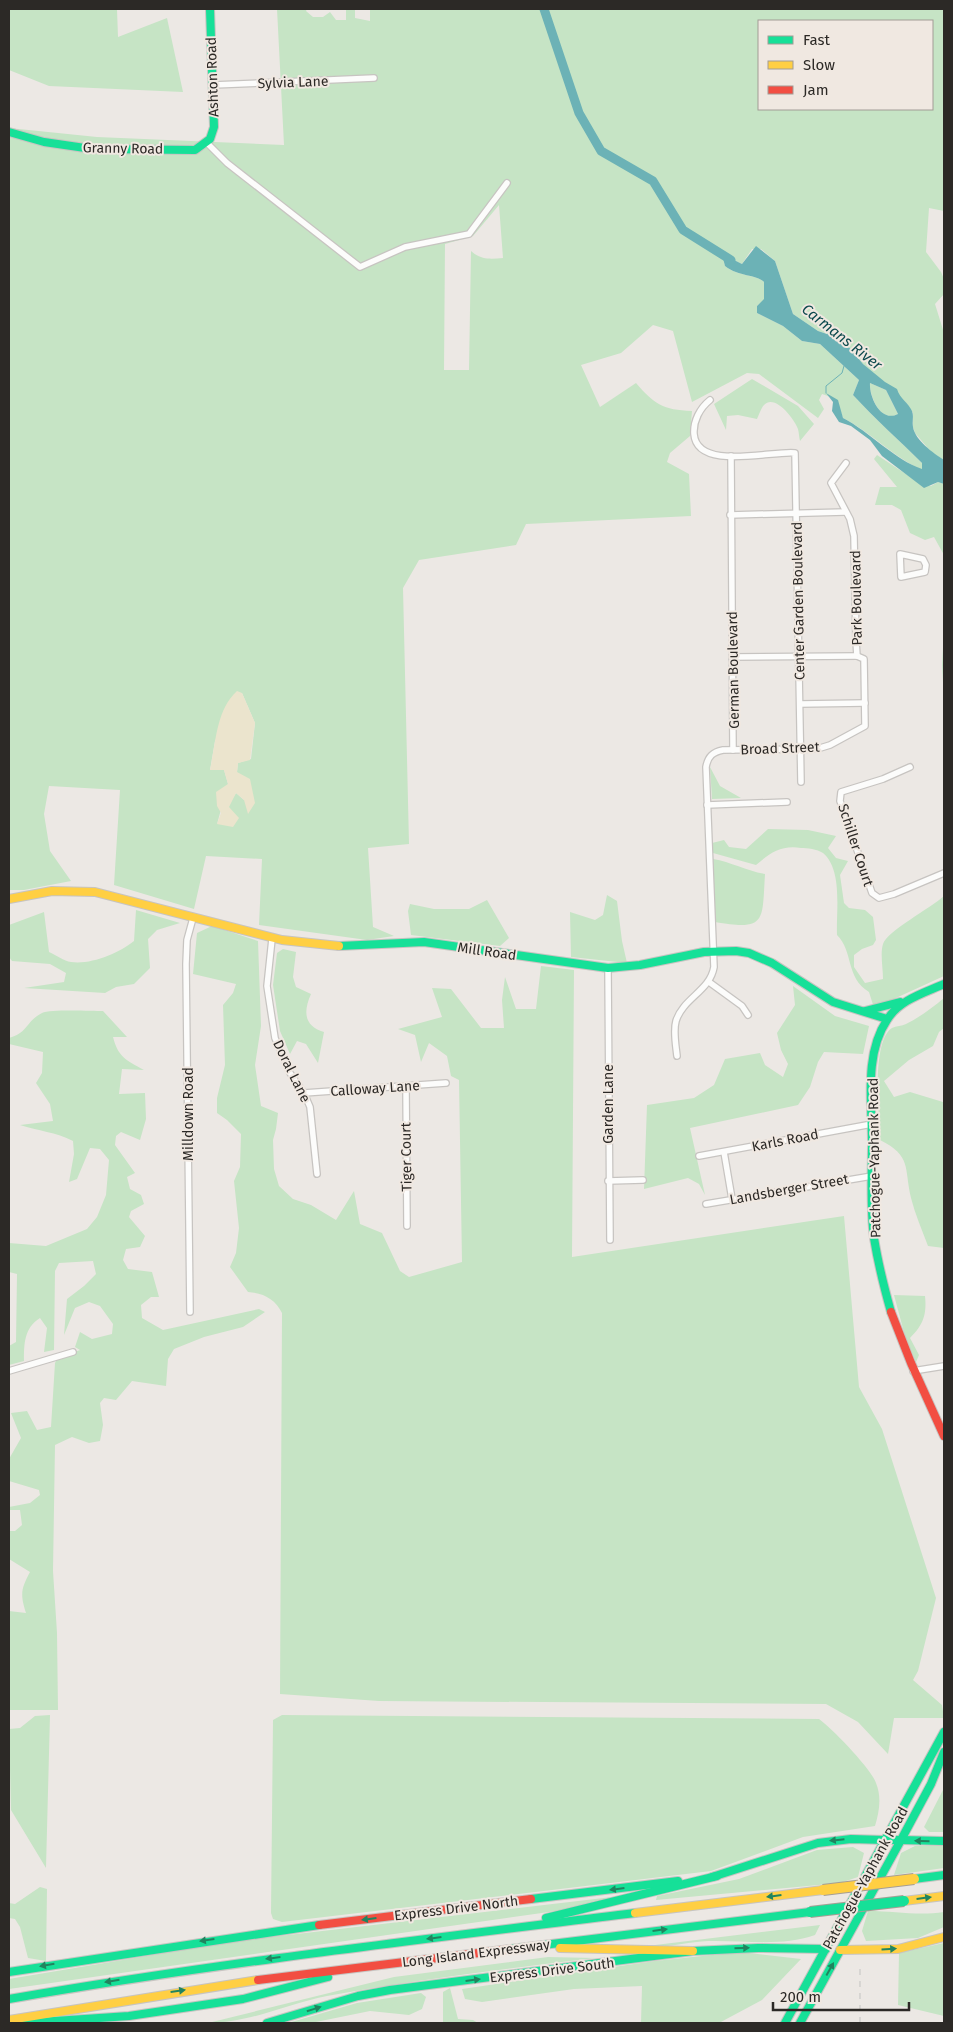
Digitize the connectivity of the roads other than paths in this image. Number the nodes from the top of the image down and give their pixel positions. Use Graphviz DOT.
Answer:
graph roads {
  1 [pos="210,9"];
  2 [pos="374,78"];
  3 [pos="213,85"];
  4 [pos="9,132"];
  5 [pos="208,144"];
  6 [pos="507,182"];
  7 [pos="710,400"];
  8 [pos="731,456"];
  9 [pos="846,463"];
  10 [pos="845,512"];
  11 [pos="796,513"];
  12 [pos="730,515"];
  13 [pos="901,577"];
  14 [pos="799,656"];
  15 [pos="857,656"];
  16 [pos="732,657"];
  17 [pos="865,703"];
  18 [pos="800,704"];
  19 [pos="853,733"];
  20 [pos="800,749"];
  21 [pos="733,750"];
  22 [pos="910,767"];
  23 [pos="801,782"];
  24 [pos="787,802"];
  25 [pos="707,805"];
  26 [pos="944,873"];
  27 [pos="9,899"];
  28 [pos="193,918"];
  29 [pos="272,939"];
  30 [pos="714,951"];
  31 [pos="608,968"];
  32 [pos="709,982"];
  33 [pos="944,984"];
  34 [pos="907,1001"];
  35 [pos="858,1011"];
  36 [pos="748,1015"];
  37 [pos="887,1019"];
  38 [pos="677,1056"];
  39 [pos="446,1083"];
  40 [pos="406,1087"];
  41 [pos="304,1093"];
  42 [pos="872,1124"];
  43 [pos="724,1152"];
  44 [pos="698,1156"];
  45 [pos="317,1174"];
  46 [pos="872,1176"];
  47 [pos="643,1180"];
  48 [pos="608,1181"];
  49 [pos="732,1199"];
  50 [pos="706,1204"];
  51 [pos="408,1226"];
  52 [pos="610,1240"];
  53 [pos="190,1312"];
  54 [pos="73,1352"];
  55 [pos="944,1366"];
  56 [pos="9,1371"];
  57 [pos="913,1371"];
  58 [pos="944,1436"];
  59 [pos="944,1732"];
  60 [pos="944,1752"];
  61 [pos="944,1759"];
  62 [pos="931,1784"];
  63 [pos="885,1840"];
  64 [pos="901,1840"];
  65 [pos="944,1841"];
  66 [pos="944,1875"];
  67 [pos="717,1876"];
  68 [pos="944,1896"];
  69 [pos="482,1932"];
  70 [pos="944,1937"];
  71 [pos="790,1948"];
  72 [pos="508,1949"];
  73 [pos="826,1949"];
  74 [pos="840,1950"];
  75 [pos="693,1951"];
  76 [pos="402,1962"];
  77 [pos="9,1972"];
  78 [pos="813,1973"];
  79 [pos="9,1999"];
  80 [pos="9,2020"];
  81 [pos="25,2023"];
  82 [pos="267,2023"];
  83 [pos="785,2023"];
  84 [pos="800,2023"];
  1 -- 3 [label="main road, Ashton Road"];
  2 -- 3 [label="street, Sylvia Lane"];
  3 -- 5 [label="main road, Ashton Road"];
  4 -- 5 [label="main road, Granny Road"];
  5 -- 6 [label="street"];
  7 -- 8 [label="street"];
  8 -- 11 [label="street, Center Garden Boulevard"];
  8 -- 12 [label="street, German Boulevard"];
  9 -- 10 [label="street, Park Boulevard"];
  10 -- 11 [label="street"];
  10 -- 15 [label="street, Park Boulevard"];
  11 -- 12 [label="street"];
  11 -- 14 [label="street, Center Garden Boulevard"];
  12 -- 16 [label="street, German Boulevard"];
  13 -- 13 [label="street"];
  14 -- 15 [label="street"];
  14 -- 16 [label="street"];
  14 -- 18 [label="street, Center Garden Boulevard"];
  15 -- 17 [label="street, Park Boulevard"];
  16 -- 21 [label="street, German Boulevard"];
  17 -- 18 [label="street"];
  17 -- 19 [label="street, Park Boulevard"];
  18 -- 20 [label="street, Center Garden Boulevard"];
  19 -- 20 [label="street, Broad Street"];
  20 -- 21 [label="street, Broad Street"];
  20 -- 23 [label="street, Center Garden Boulevard"];
  21 -- 25 [label="street"];
  22 -- 26 [label="street, Schiller Court"];
  24 -- 25 [label="street"];
  25 -- 30 [label="street"];
  27 -- 28 [label="main road, Mill Road"];
  28 -- 29 [label="main road, Mill Road"];
  28 -- 53 [label="street, Milldown Road"];
  29 -- 31 [label="main road, Mill Road"];
  29 -- 41 [label="street, Doral Lane"];
  30 -- 31 [label="main road, Mill Road"];
  30 -- 32 [label="street"];
  30 -- 35 [label="main road, Mill Road"];
  31 -- 48 [label="street, Garden Lane"];
  32 -- 36 [label="street"];
  32 -- 38 [label="street"];
  33 -- 34 [label="main road"];
  34 -- 35 [label="main road"];
  34 -- 37 [label="main road"];
  35 -- 37 [label="main road, Mill Road"];
  37 -- 42 [label="main road, Patchogue-Yaphank Road"];
  39 -- 40 [label="street, Calloway Lane"];
  40 -- 41 [label="street, Calloway Lane"];
  40 -- 51 [label="street, Tiger Court"];
  41 -- 45 [label="street, Doral Lane"];
  42 -- 43 [label="street, Karls Road"];
  42 -- 46 [label="main road, Patchogue-Yaphank Road"];
  43 -- 44 [label="street, Karls Road"];
  43 -- 49 [label="street"];
  46 -- 49 [label="street, Landsberger Street"];
  46 -- 57 [label="main road, Patchogue-Yaphank Road"];
  47 -- 48 [label="street"];
  48 -- 52 [label="street, Garden Lane"];
  49 -- 50 [label="street, Landsberger Street"];
  54 -- 56 [label="street"];
  55 -- 57 [label="street"];
  57 -- 58 [label="main road, Patchogue-Yaphank Road"];
  59 -- 63 [label="main road, Patchogue-Yaphank Road"];
  60 -- 62 [label="main road, Patchogue-Yaphank Road"];
  61 -- 62 [label="main road"];
  62 -- 64 [label="main road, Patchogue-Yaphank Road"];
  63 -- 64 [label="main road, Express Drive North"];
  63 -- 67 [label="main road, Express Drive North, one-way"];
  63 -- 73 [label="main road, Patchogue-Yaphank Road"];
  65 -- 64 [label="main road, Express Drive North, one-way"];
  64 -- 74 [label="main road, Patchogue-Yaphank Road"];
  66 -- 69 [label="main road, Long Island Expressway, one-way, bridge"];
  67 -- 69 [label="main road"];
  67 -- 77 [label="main road, Express Drive North, one-way"];
  72 -- 68 [label="main road, Long Island Expressway, one-way, bridge"];
  69 -- 79 [label="main road, Long Island Expressway, one-way"];
  74 -- 70 [label="main road, Express Drive South, one-way"];
  71 -- 73 [label="main road, Express Drive South"];
  75 -- 71 [label="main road, Express Drive South, one-way"];
  71 -- 78 [label="main road"];
  72 -- 75 [label="main road"];
  72 -- 76 [label="main road, Long Island Expressway"];
  73 -- 74 [label="main road, Express Drive South"];
  73 -- 78 [label="main road, Patchogue-Yaphank Road"];
  84 -- 74 [label="main road, Patchogue-Yaphank Road, one-way"];
  82 -- 75 [label="main road, Express Drive South, one-way"];
  80 -- 76 [label="main road, Long Island Expressway, one-way"];
  76 -- 81 [label="main road"];
  78 -- 83 [label="main road, Patchogue-Yaphank Road"];
}
